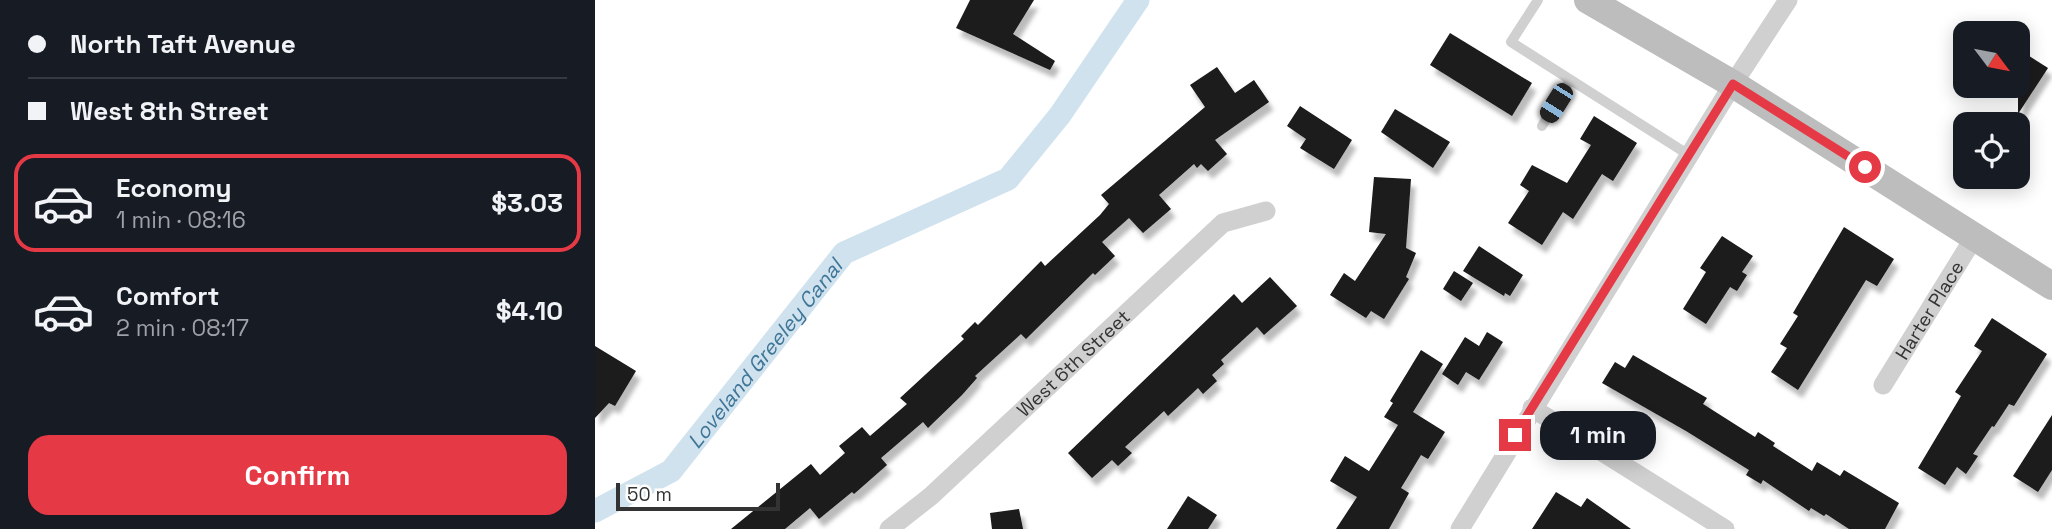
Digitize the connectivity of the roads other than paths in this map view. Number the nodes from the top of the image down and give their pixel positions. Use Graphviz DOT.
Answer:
graph roads {
  1 [pos="1538,0"];
  2 [pos="1588,0"];
  3 [pos="1789,0"];
  4 [pos="1570,80"];
  5 [pos="1733,84"];
  6 [pos="1542,126"];
  7 [pos="1689,155"];
  8 [pos="1266,211"];
  9 [pos="1975,236"];
  10 [pos="2052,286"];
  11 [pos="1883,385"];
  12 [pos="1532,408"];
  13 [pos="889,529"];
  14 [pos="1460,529"];
  15 [pos="1725,529"];
  1 -- 4 [label="lane"];
  2 -- 5 [label="main road"];
  3 -- 5 [label="street"];
  4 -- 6 [label="lane"];
  4 -- 7 [label="lane"];
  5 -- 7 [label="street"];
  5 -- 9 [label="main road"];
  7 -- 12 [label="street"];
  8 -- 13 [label="street, West 6th Street"];
  9 -- 10 [label="main road"];
  9 -- 11 [label="street, Harter Place"];
  12 -- 14 [label="street"];
  12 -- 15 [label="street"];
}
